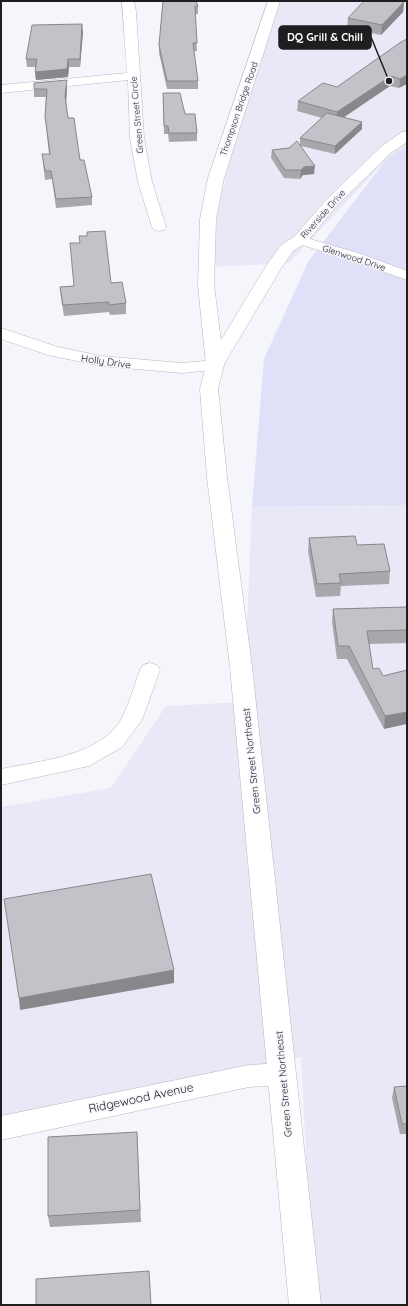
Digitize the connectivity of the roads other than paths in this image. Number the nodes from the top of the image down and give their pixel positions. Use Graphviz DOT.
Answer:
graph roads {
  1 [pos="128,1"];
  2 [pos="274,1"];
  3 [pos="134,76"];
  4 [pos="1,89"];
  5 [pos="407,135"];
  6 [pos="208,219"];
  7 [pos="159,227"];
  8 [pos="300,240"];
  9 [pos="407,276"];
  10 [pos="4,336"];
  11 [pos="215,365"];
  12 [pos="150,670"];
  13 [pos="1,776"];
  14 [pos="282,1074"];
  15 [pos="1,1128"];
  16 [pos="305,1305"];
  1 -- 3 [label="street, Green Street Circle"];
  2 -- 6 [label="main road, Thompson Bridge Road"];
  3 -- 4 [label="street"];
  3 -- 7 [label="street, Green Street Circle"];
  5 -- 8 [label="main road, Riverside Drive"];
  6 -- 11 [label="main road, Green Street Northeast"];
  8 -- 9 [label="street, Glenwood Drive"];
  8 -- 11 [label="main road, Riverside Drive"];
  10 -- 11 [label="main road, Holly Drive"];
  11 -- 14 [label="main road, Green Street Northeast"];
  12 -- 13 [label="street"];
  14 -- 15 [label="street, Ridgewood Avenue"];
  14 -- 16 [label="main road, Green Street Northeast"];
}
